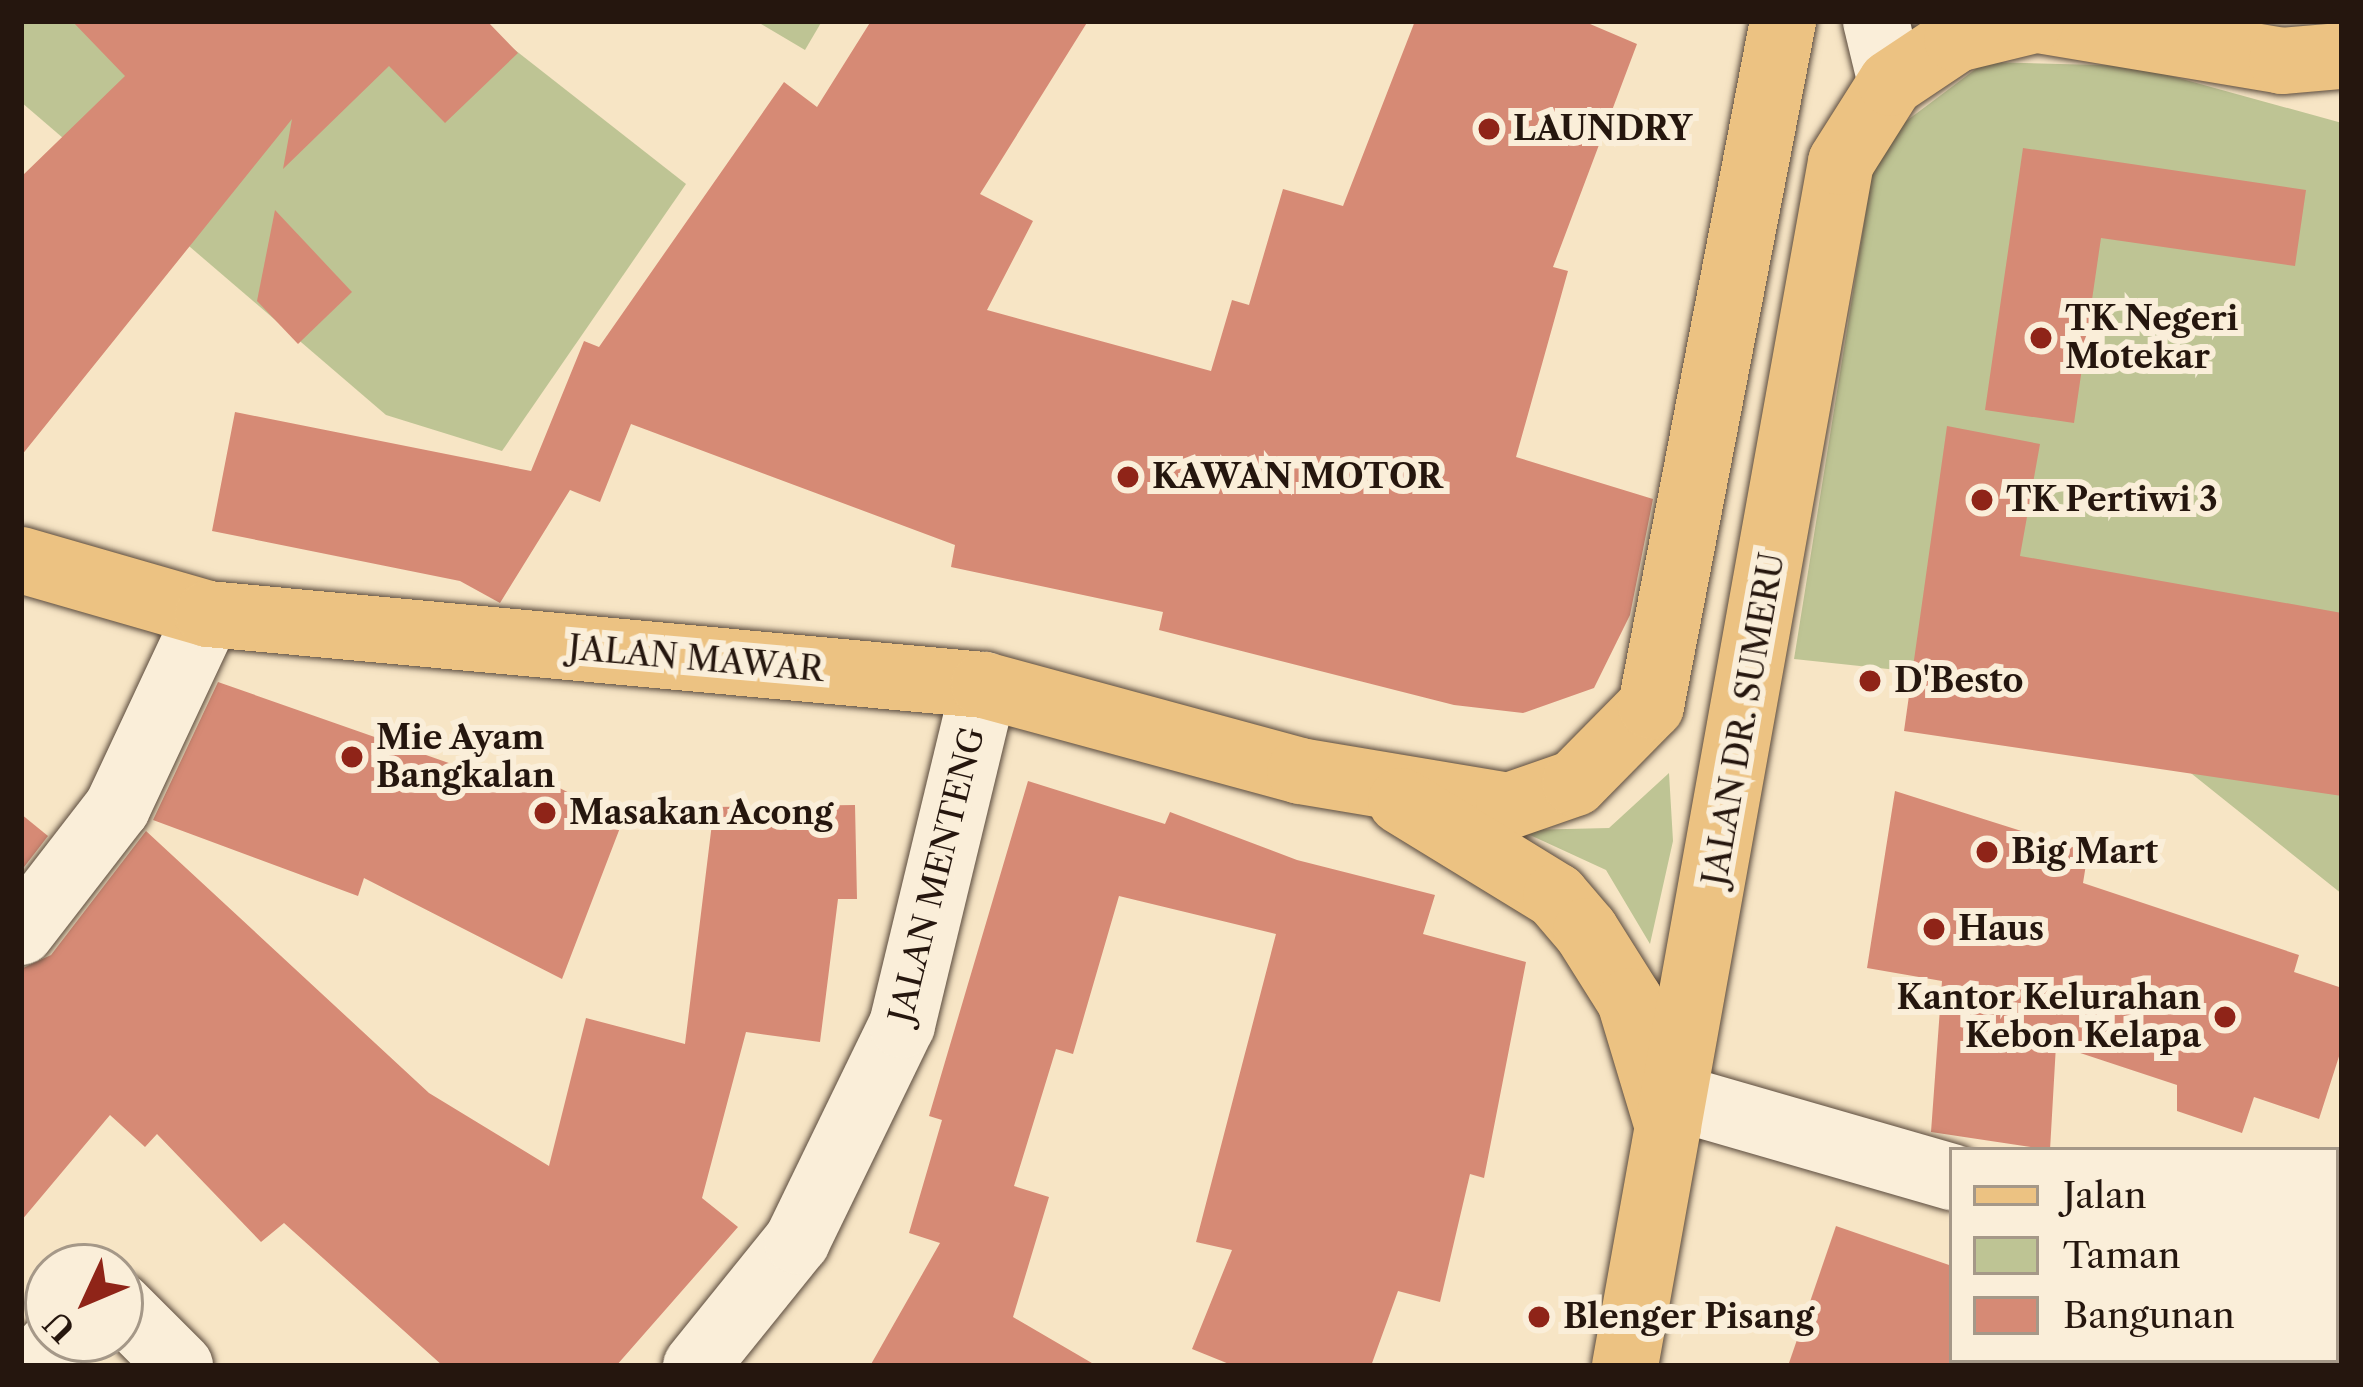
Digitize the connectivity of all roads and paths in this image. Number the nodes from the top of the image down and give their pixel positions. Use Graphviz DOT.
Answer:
graph roads {
  1 [pos="1783,21"];
  2 [pos="1876,21"];
  3 [pos="2031,21"];
  4 [pos="2044,21"];
  5 [pos="2342,56"];
  6 [pos="1891,83"];
  7 [pos="21,560"];
  8 [pos="208,614"];
  9 [pos="984,685"];
  10 [pos="1366,782"];
  11 [pos="21,932"];
  12 [pos="1674,1115"];
  13 [pos="1949,1176"];
  14 [pos="144,1330"];
  15 [pos="180,1366"];
  16 [pos="696,1366"];
  17 [pos="1625,1366"];
  1 -- 10 [label="main road"];
  2 -- 6 [label="street"];
  3 -- 6 [label="main road"];
  4 -- 5 [label="main road"];
  6 -- 12 [label="main road, JALAN DR. SUMERU"];
  7 -- 8 [label="main road, JALAN MAWAR"];
  8 -- 9 [label="main road, JALAN MAWAR"];
  8 -- 11 [label="street"];
  9 -- 10 [label="main road, JALAN MAWAR"];
  9 -- 16 [label="street, JALAN MENTENG"];
  10 -- 12 [label="main road"];
  12 -- 13 [label="street"];
  12 -- 17 [label="main road, JALAN DR. SUMERU"];
  14 -- 15 [label="street"];
}
